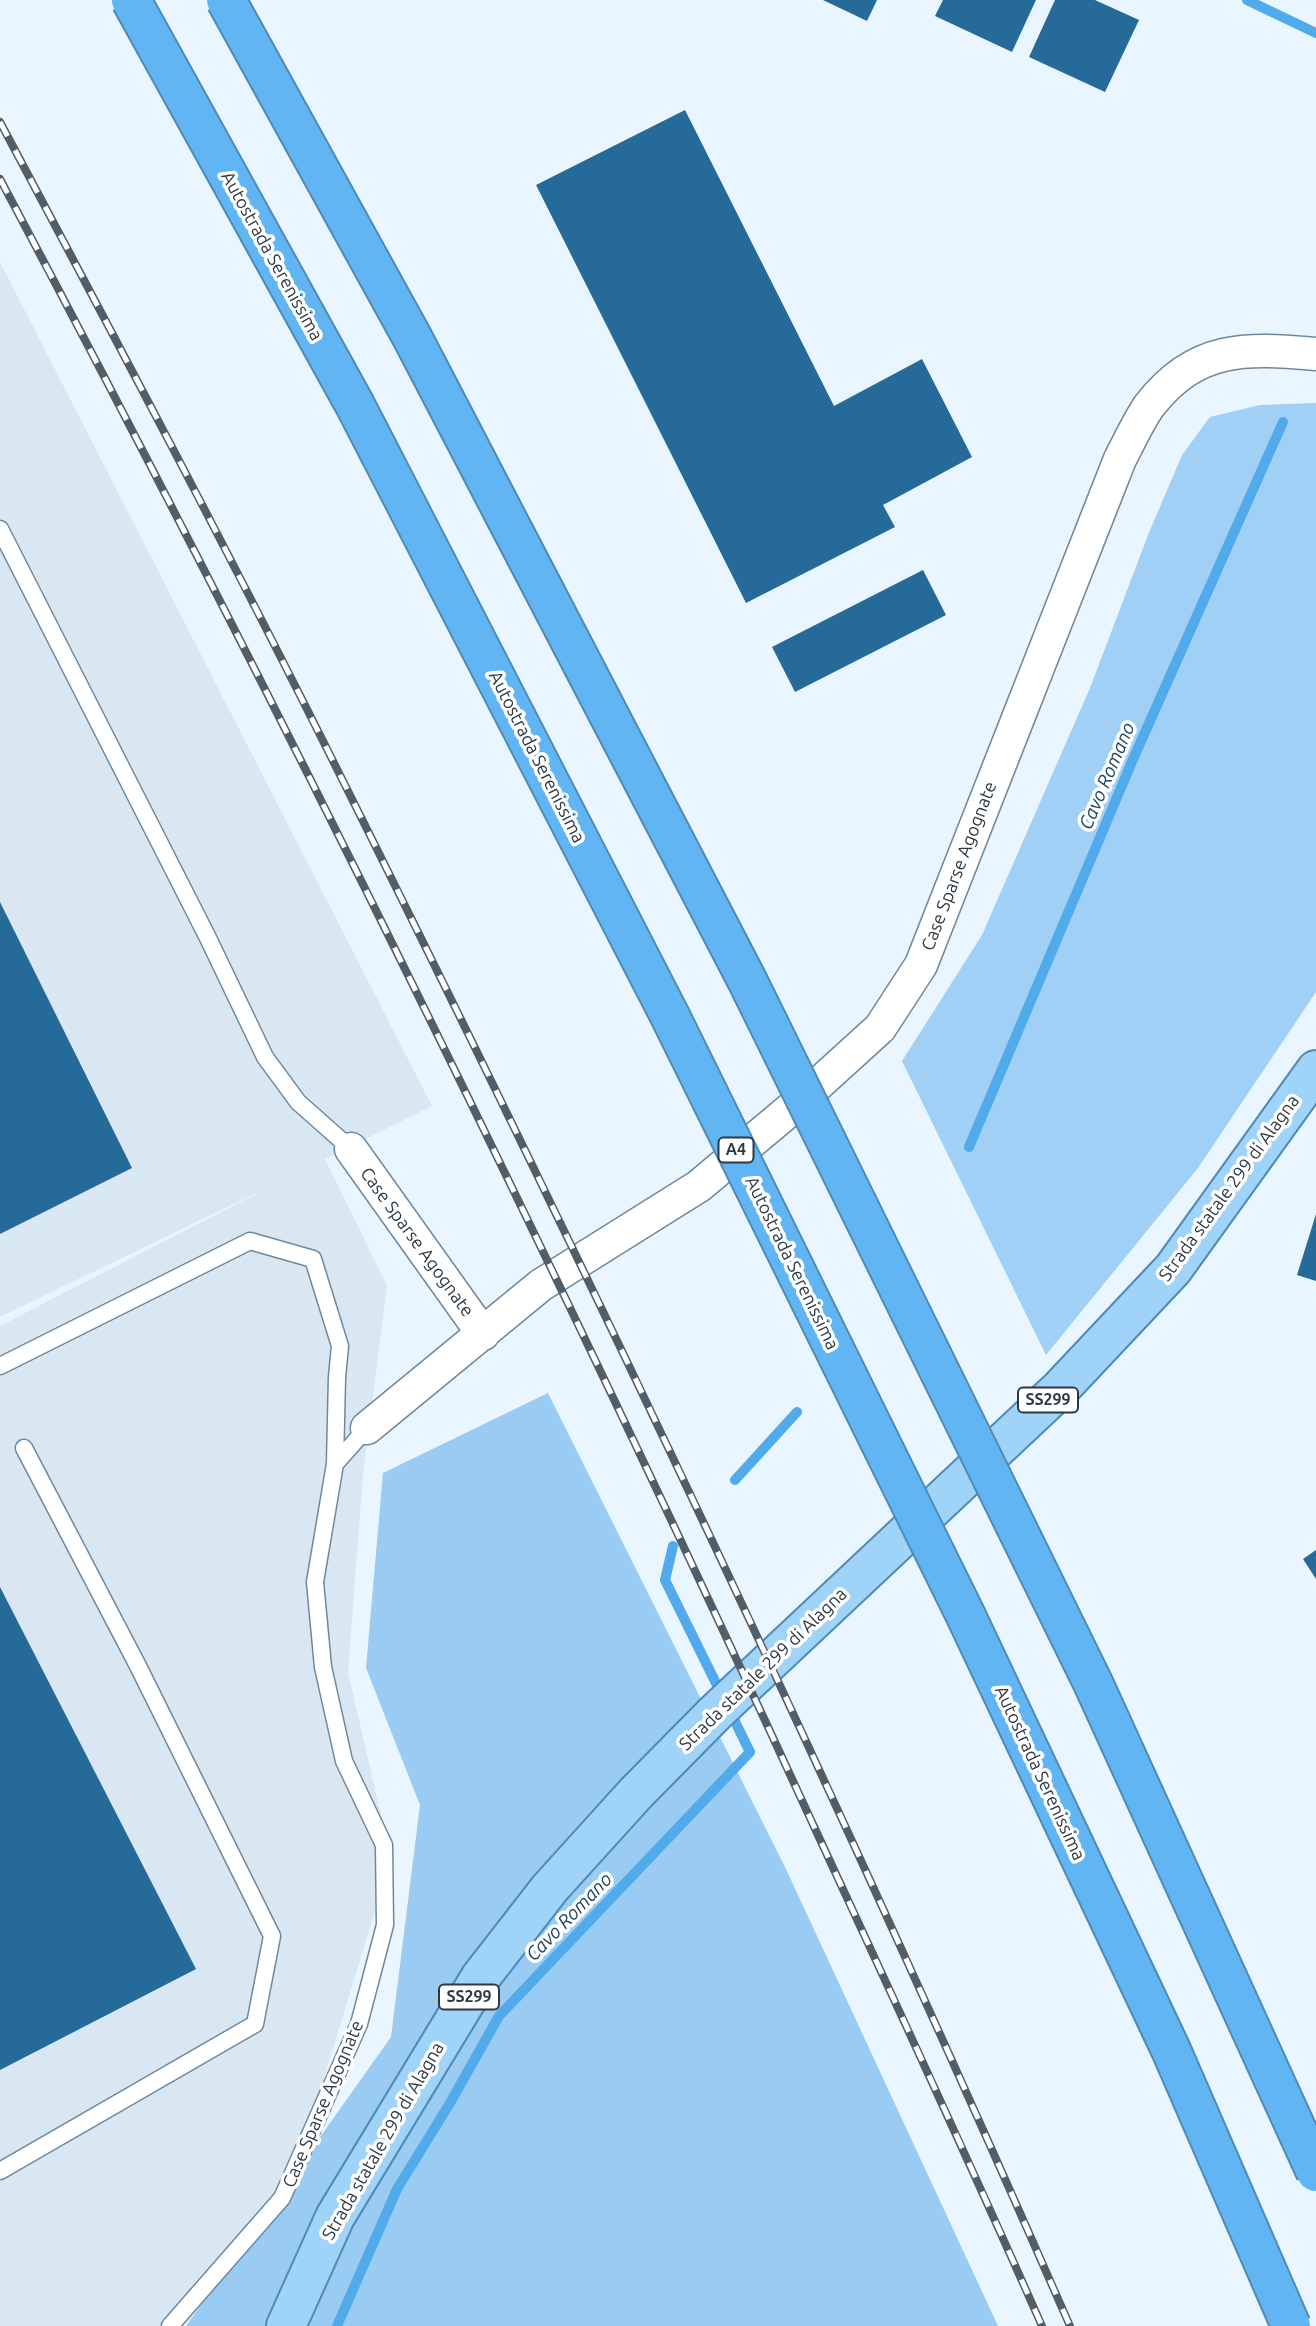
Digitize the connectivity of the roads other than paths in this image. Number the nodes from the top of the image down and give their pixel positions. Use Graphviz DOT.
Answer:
graph roads {
  1 [pos="131,0"];
  2 [pos="226,0"];
  3 [pos="1316,354"];
  4 [pos="0,529"];
  5 [pos="1316,1070"];
  6 [pos="351,1149"];
  7 [pos="483,1334"];
  8 [pos="0,1366"];
  9 [pos="367,1427"];
  10 [pos="24,1448"];
  11 [pos="335,1464"];
  12 [pos="0,2171"];
  13 [pos="1316,2172"];
  14 [pos="170,2326"];
  15 [pos="286,2326"];
  16 [pos="1291,2326"];
  1 -- 16 [label="highway, Autostrada Serenissima / A4, bridge"];
  2 -- 13 [label="highway, bridge"];
  3 -- 7 [label="street, Case Sparse Agognate"];
  4 -- 6 [label="lane"];
  5 -- 15 [label="main road, Strada statale 299 di Alagna / SS299"];
  6 -- 7 [label="street, Case Sparse Agognate"];
  7 -- 9 [label="street, Case Sparse Agognate"];
  8 -- 11 [label="lane"];
  9 -- 11 [label="lane, Case Sparse Agognate"];
  10 -- 12 [label="lane"];
  11 -- 14 [label="lane, Case Sparse Agognate"];
}
